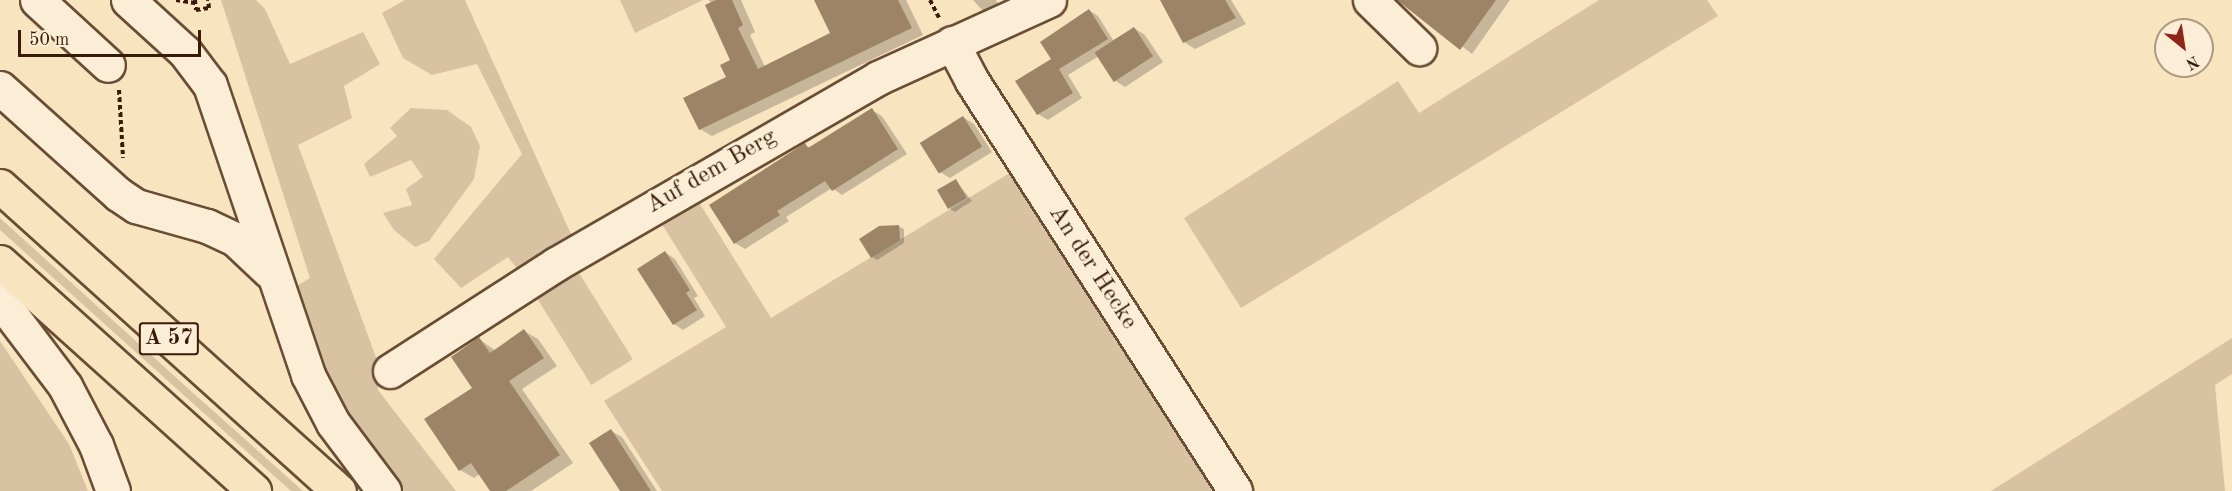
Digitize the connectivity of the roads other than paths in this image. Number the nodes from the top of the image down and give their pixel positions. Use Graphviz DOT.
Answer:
graph roads {
  1 [pos="37,0"];
  2 [pos="128,0"];
  3 [pos="1049,0"];
  4 [pos="1370,0"];
  5 [pos="952,43"];
  6 [pos="1419,48"];
  7 [pos="108,64"];
  8 [pos="0,88"];
  9 [pos="0,186"];
  10 [pos="0,262"];
  11 [pos="273,274"];
  12 [pos="0,300"];
  13 [pos="390,371"];
  14 [pos="113,491"];
  15 [pos="254,491"];
  16 [pos="339,491"];
  17 [pos="384,491"];
  18 [pos="1235,491"];
  1 -- 7 [label="street"];
  2 -- 11 [label="street"];
  3 -- 5 [label="street, Auf dem Berg"];
  4 -- 6 [label="street"];
  5 -- 13 [label="street, Auf dem Berg"];
  5 -- 18 [label="street, An der Hecke"];
  8 -- 11 [label="street"];
  9 -- 16 [label="highway, A 57"];
  10 -- 15 [label="highway, A 57"];
  11 -- 17 [label="street"];
  12 -- 14 [label="street"];
}
